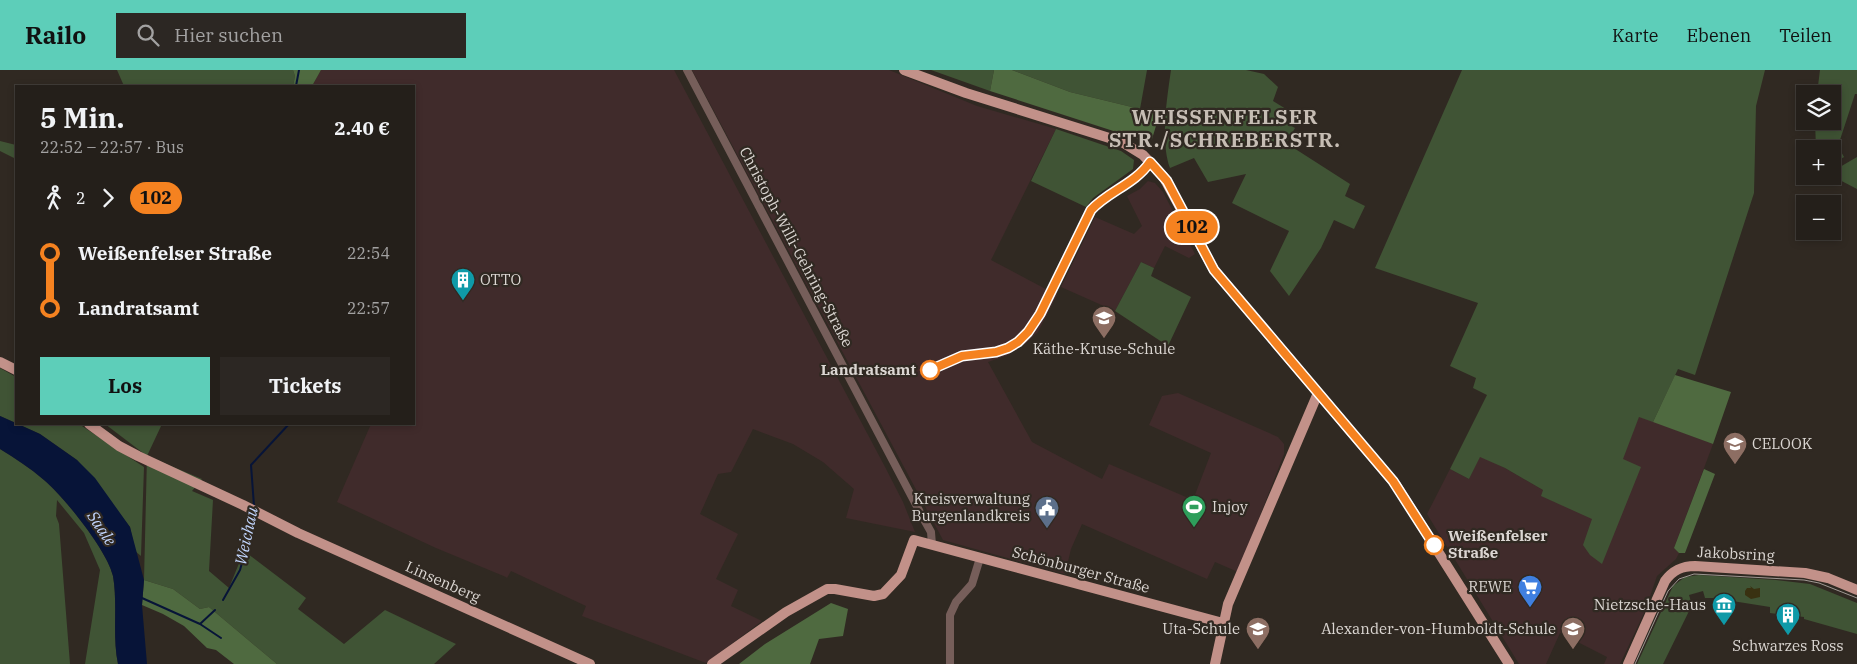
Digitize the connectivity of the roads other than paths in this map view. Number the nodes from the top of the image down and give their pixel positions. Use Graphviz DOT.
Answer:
graph roads {
  1 [pos="687,70"];
  2 [pos="904,70"];
  3 [pos="0,362"];
  4 [pos="15,370"];
  5 [pos="1318,393"];
  6 [pos="90,425"];
  7 [pos="932,545"];
  8 [pos="980,558"];
  9 [pos="1857,590"];
  10 [pos="1223,623"];
  11 [pos="590,664"];
  12 [pos="712,664"];
  13 [pos="950,664"];
  14 [pos="1215,664"];
  15 [pos="1509,664"];
  16 [pos="1628,664"];
  1 -- 7 [label="street, Christoph-Willi-Gehring-Straße"];
  2 -- 5 [label="main road"];
  3 -- 4 [label="main road"];
  5 -- 10 [label="main road"];
  5 -- 15 [label="main road"];
  6 -- 11 [label="main road, Linsenberg"];
  7 -- 8 [label="main road, Schönburger Straße"];
  7 -- 12 [label="main road"];
  8 -- 10 [label="main road, Schönburger Straße"];
  8 -- 13 [label="street"];
  9 -- 16 [label="main road, Jakobsring"];
  10 -- 14 [label="main road"];
}
